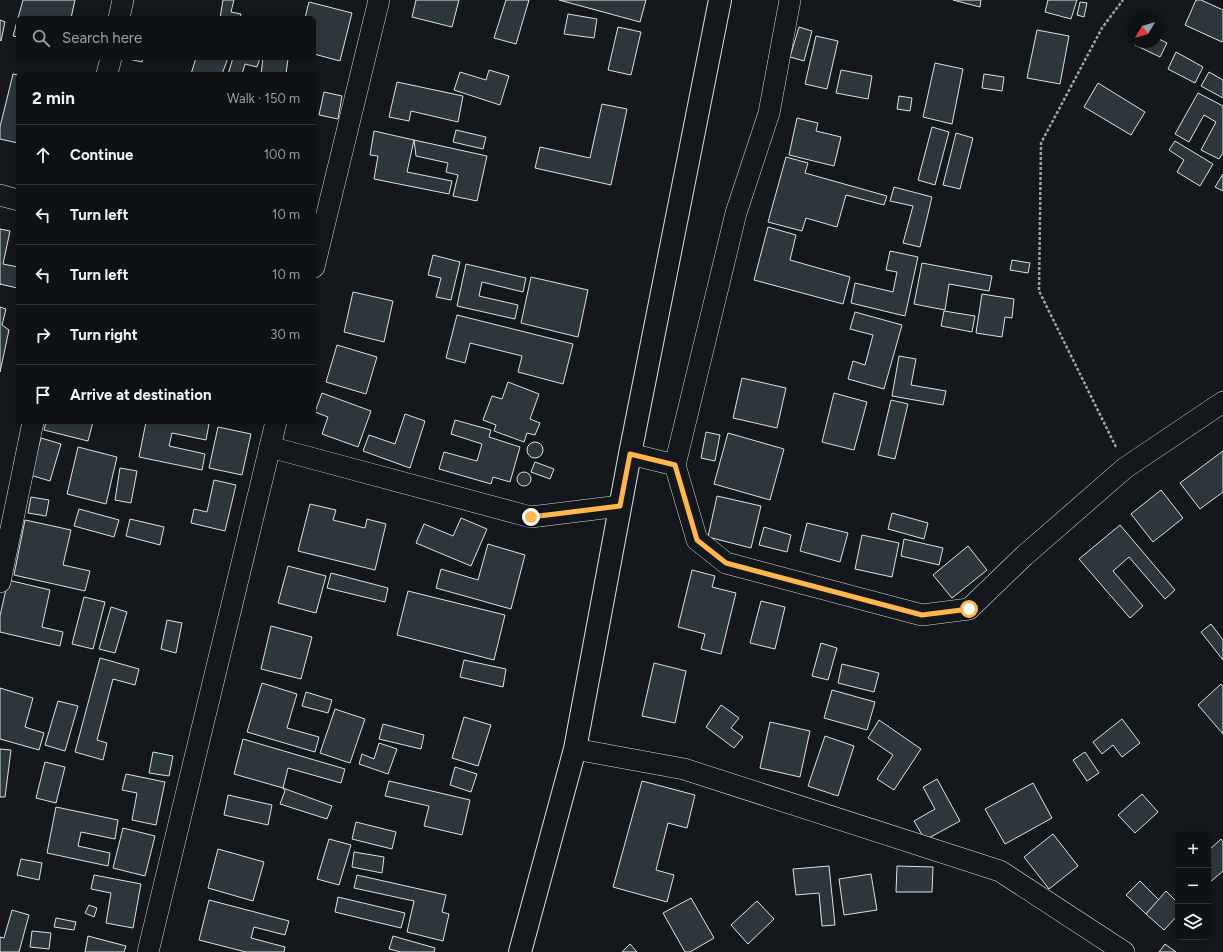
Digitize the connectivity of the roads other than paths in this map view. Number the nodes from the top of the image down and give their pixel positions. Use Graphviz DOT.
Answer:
graph roads {
  1 [pos="123,0"];
  2 [pos="379,0"];
  3 [pos="720,0"];
  4 [pos="790,0"];
  5 [pos="119,16"];
  6 [pos="110,60"];
  7 [pos="108,72"];
  8 [pos="0,195"];
  9 [pos="16,199"];
  10 [pos="316,259"];
  11 [pos="1223,402"];
  12 [pos="34,424"];
  13 [pos="276,424"];
  14 [pos="270,446"];
  15 [pos="630,454"];
  16 [pos="675,465"];
  17 [pos="620,506"];
  18 [pos="0,582"];
  19 [pos="575,749"];
  20 [pos="148,952"];
  21 [pos="520,952"];
  22 [pos="1124,952"];
  1 -- 5 [label="street"];
  2 -- 10 [label="street"];
  3 -- 15 [label="main road"];
  4 -- 16 [label="street"];
  6 -- 7 [label="street"];
  8 -- 9 [label="street"];
  11 -- 16 [label="street"];
  12 -- 18 [label="street"];
  13 -- 14 [label="street"];
  14 -- 17 [label="street"];
  14 -- 20 [label="street"];
  15 -- 16 [label="street"];
  15 -- 17 [label="main road"];
  17 -- 19 [label="main road"];
  19 -- 21 [label="main road"];
  19 -- 22 [label="street"];
}
